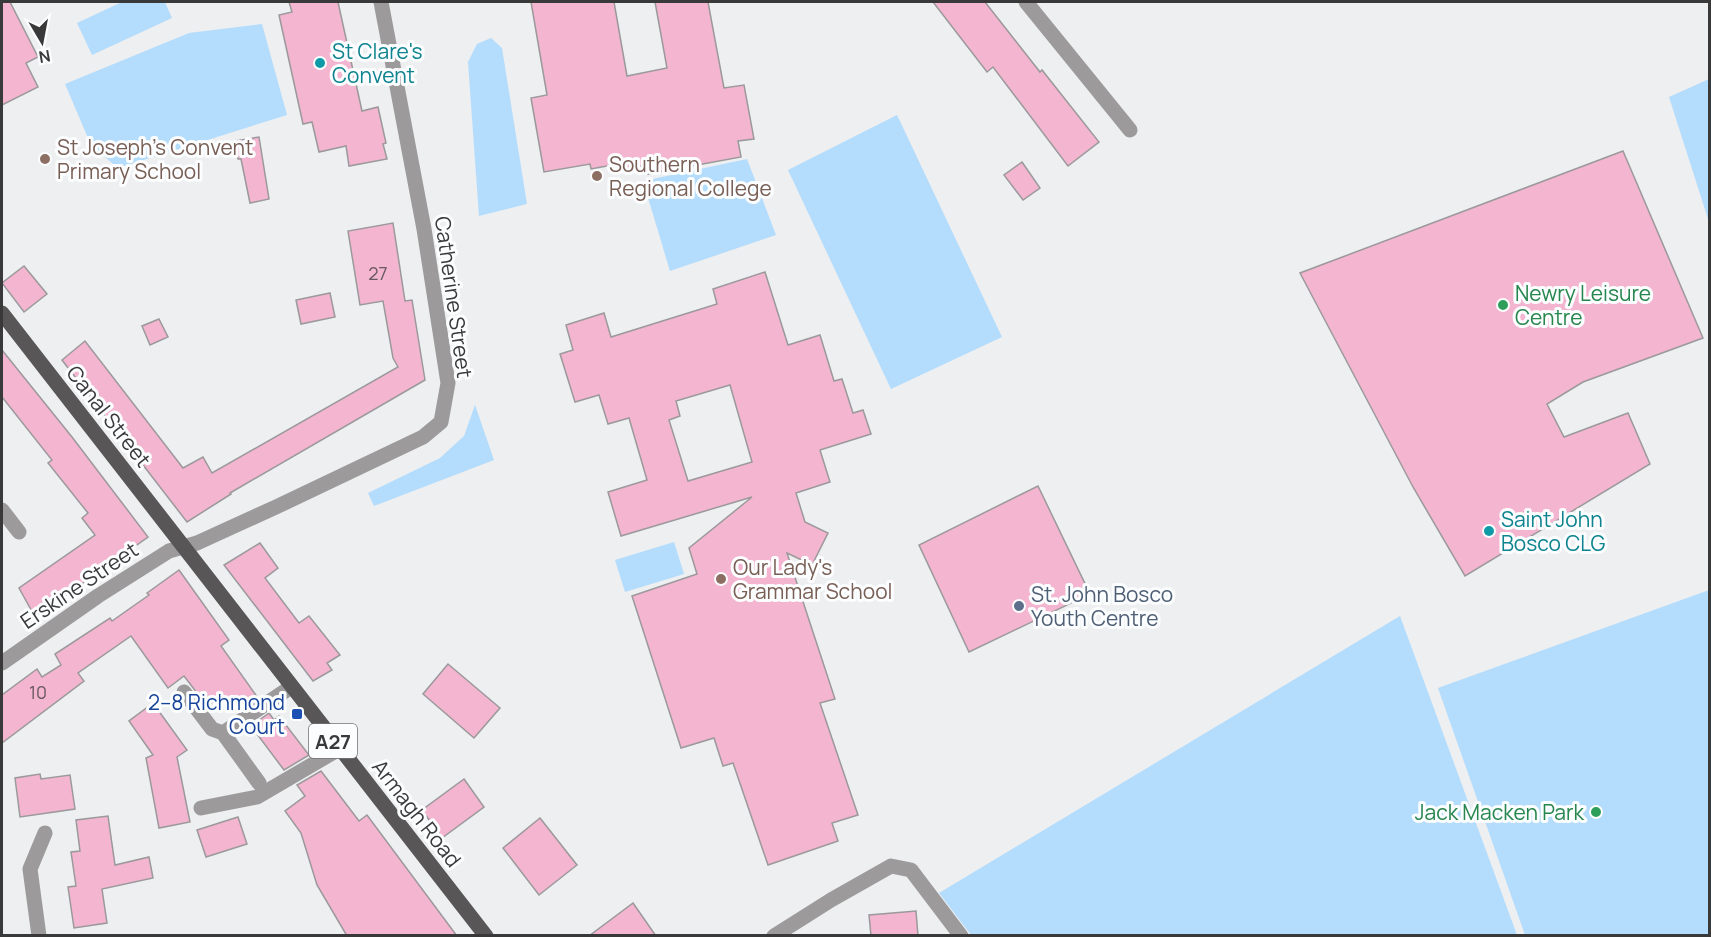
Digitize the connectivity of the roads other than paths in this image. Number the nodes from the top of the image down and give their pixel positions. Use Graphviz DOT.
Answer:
graph roads {
  1 [pos="381,2"];
  2 [pos="1026,2"];
  3 [pos="1130,130"];
  4 [pos="2,313"];
  5 [pos="2,510"];
  6 [pos="19,532"];
  7 [pos="182,546"];
  8 [pos="2,663"];
  9 [pos="291,687"];
  10 [pos="184,692"];
  11 [pos="223,733"];
  12 [pos="339,749"];
  13 [pos="260,783"];
  14 [pos="201,808"];
  15 [pos="45,833"];
  16 [pos="39,936"];
  17 [pos="486,936"];
  18 [pos="774,936"];
  19 [pos="961,936"];
  1 -- 7 [label="street, Catherine Street"];
  2 -- 3 [label="street"];
  4 -- 7 [label="main road, Canal Street / A27"];
  5 -- 6 [label="street"];
  7 -- 8 [label="street, Erskine Street"];
  7 -- 9 [label="main road, Armagh Road / A27"];
  9 -- 11 [label="street"];
  9 -- 12 [label="main road, Armagh Road / A27"];
  10 -- 11 [label="street"];
  11 -- 13 [label="street"];
  12 -- 14 [label="street"];
  12 -- 17 [label="main road, Armagh Road / A27"];
  15 -- 16 [label="street"];
  18 -- 19 [label="street"];
}
